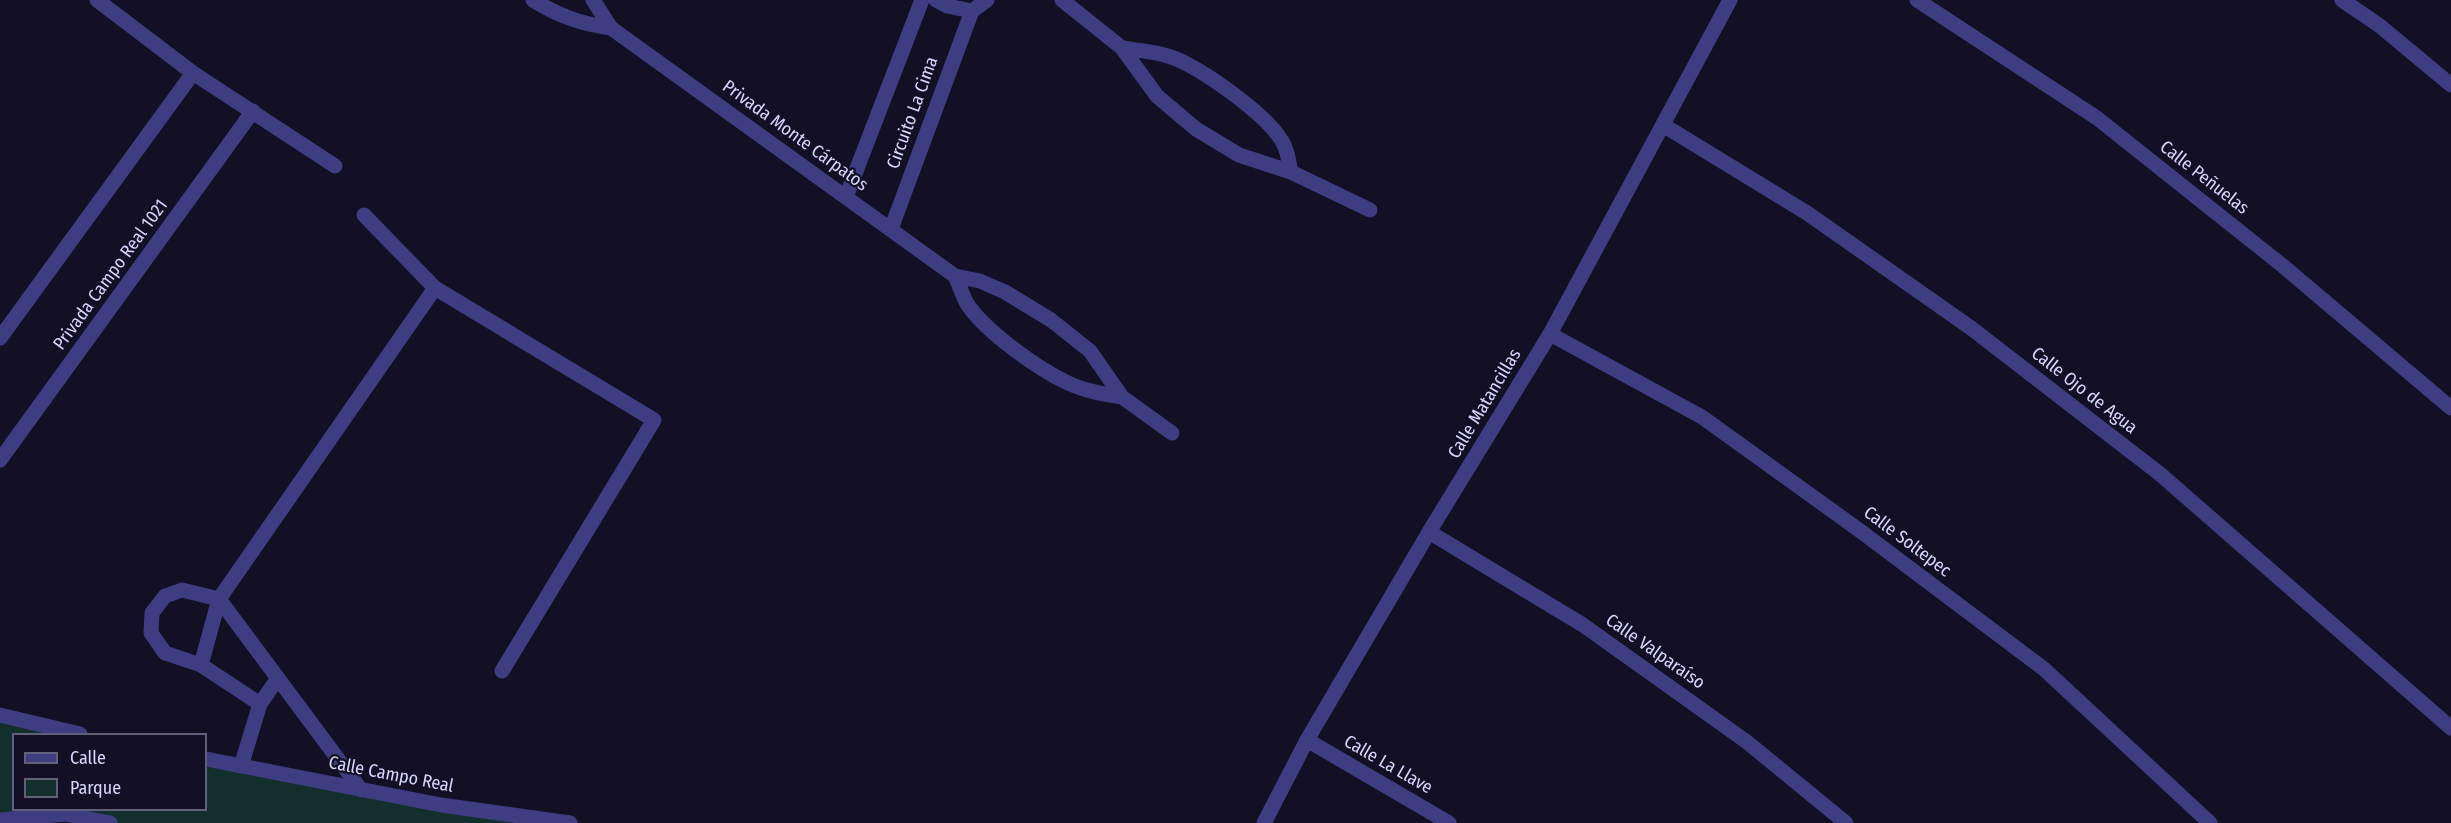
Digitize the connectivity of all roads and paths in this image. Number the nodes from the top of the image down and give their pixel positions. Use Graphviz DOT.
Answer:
graph roads {
  1 [pos="98,0"];
  2 [pos="533,0"];
  3 [pos="593,0"];
  4 [pos="922,0"];
  5 [pos="936,0"];
  6 [pos="987,0"];
  7 [pos="1062,0"];
  8 [pos="1730,0"];
  9 [pos="1917,0"];
  10 [pos="2342,0"];
  11 [pos="2362,0"];
  12 [pos="972,11"];
  13 [pos="2380,26"];
  14 [pos="611,28"];
  15 [pos="1122,48"];
  16 [pos="193,73"];
  17 [pos="2451,85"];
  18 [pos="253,111"];
  19 [pos="1662,125"];
  20 [pos="334,166"];
  21 [pos="1291,172"];
  22 [pos="846,196"];
  23 [pos="1370,210"];
  24 [pos="363,215"];
  25 [pos="891,229"];
  26 [pos="955,276"];
  27 [pos="435,288"];
  28 [pos="1550,334"];
  29 [pos="0,338"];
  30 [pos="1122,396"];
  31 [pos="2451,408"];
  32 [pos="1172,434"];
  33 [pos="0,460"];
  34 [pos="1430,532"];
  35 [pos="219,599"];
  36 [pos="201,665"];
  37 [pos="502,671"];
  38 [pos="278,678"];
  39 [pos="260,704"];
  40 [pos="0,715"];
  41 [pos="2451,728"];
  42 [pos="72,733"];
  43 [pos="1307,740"];
  44 [pos="207,759"];
  45 [pos="241,766"];
  46 [pos="361,790"];
  47 [pos="0,820"];
  48 [pos="110,823"];
  49 [pos="570,823"];
  50 [pos="1264,823"];
  51 [pos="1449,823"];
  52 [pos="1846,823"];
  53 [pos="2210,823"];
  1 -- 16 [label="street"];
  2 -- 14 [label="street, Privada Monte Cárpatos"];
  3 -- 14 [label="street, Privada Monte Cárpatos"];
  4 -- 22 [label="street, Circuito La Cima"];
  5 -- 12 [label="street"];
  6 -- 12 [label="street"];
  7 -- 15 [label="street"];
  8 -- 19 [label="street, Calle Matancillas"];
  9 -- 31 [label="street, Calle Peñuelas"];
  10 -- 13 [label="street"];
  11 -- 13 [label="street"];
  12 -- 25 [label="street, Circuito La Cima"];
  13 -- 17 [label="street"];
  14 -- 22 [label="street, Privada Monte Cárpatos"];
  15 -- 21 [label="street"];
  15 -- 21 [label="street"];
  16 -- 18 [label="street"];
  16 -- 29 [label="street"];
  18 -- 20 [label="street"];
  18 -- 33 [label="street, Privada Campo Real 1021"];
  19 -- 28 [label="street, Calle Matancillas"];
  19 -- 41 [label="street, Calle Ojo de Agua"];
  21 -- 23 [label="street"];
  22 -- 25 [label="street, Privada Monte Cárpatos"];
  24 -- 27 [label="street"];
  25 -- 26 [label="street, Privada Monte Cárpatos"];
  26 -- 30 [label="street, Privada Monte Cárpatos"];
  26 -- 30 [label="street, Privada Monte Cárpatos"];
  27 -- 35 [label="street"];
  27 -- 37 [label="street"];
  28 -- 34 [label="street, Calle Matancillas"];
  28 -- 53 [label="street, Calle Soltepec"];
  30 -- 32 [label="street, Privada Monte Cárpatos"];
  34 -- 43 [label="street, Calle Matancillas"];
  34 -- 52 [label="street, Calle Valparaíso"];
  35 -- 36 [label="street"];
  35 -- 36 [label="street"];
  35 -- 38 [label="street"];
  36 -- 39 [label="street"];
  38 -- 39 [label="street"];
  38 -- 46 [label="street"];
  39 -- 45 [label="street"];
  40 -- 42 [label="street"];
  43 -- 50 [label="street, Calle Matancillas"];
  43 -- 51 [label="street, Calle La Llave"];
  44 -- 45 [label="street, Calle Campo Real"];
  45 -- 46 [label="street, Calle Campo Real"];
  46 -- 49 [label="street, Calle Campo Real"];
  47 -- 48 [label="street"];
}
